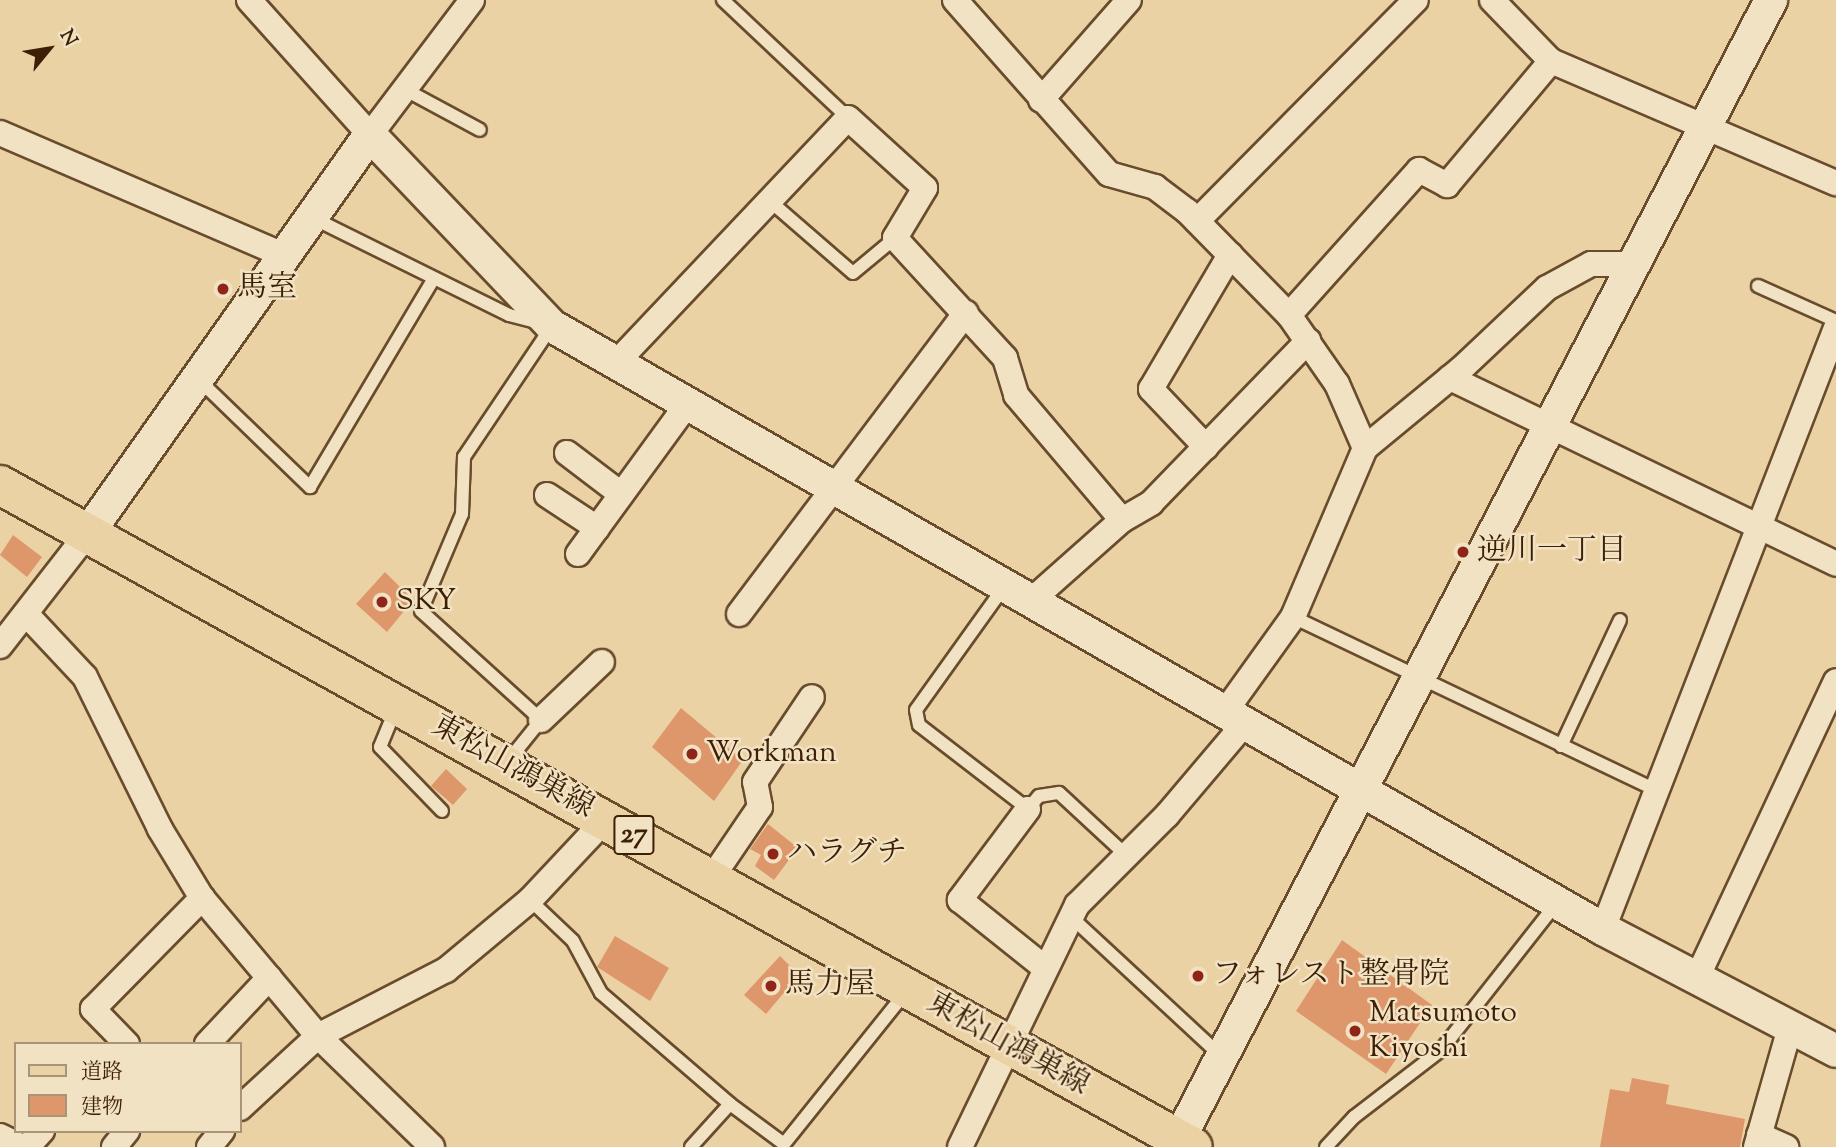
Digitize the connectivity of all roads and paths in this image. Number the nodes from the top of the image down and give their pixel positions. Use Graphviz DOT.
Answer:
graph roads {
  1 [pos="249,0"];
  2 [pos="472,0"];
  3 [pos="723,0"];
  4 [pos="955,0"];
  5 [pos="1129,0"];
  6 [pos="1416,0"];
  7 [pos="1771,0"];
  8 [pos="1499,2"];
  9 [pos="1551,61"];
  10 [pos="401,88"];
  11 [pos="1041,100"];
  12 [pos="848,118"];
  13 [pos="1706,125"];
  14 [pos="480,130"];
  15 [pos="0,133"];
  16 [pos="370,135"];
  17 [pos="1836,183"];
  18 [pos="771,202"];
  19 [pos="313,218"];
  20 [pos="1197,221"];
  21 [pos="895,239"];
  22 [pos="1230,255"];
  23 [pos="286,256"];
  24 [pos="1634,264"];
  25 [pos="433,279"];
  26 [pos="1758,286"];
  27 [pos="966,313"];
  28 [pos="1289,315"];
  29 [pos="1836,321"];
  30 [pos="552,326"];
  31 [pos="1836,328"];
  32 [pos="1308,341"];
  33 [pos="616,362"];
  34 [pos="1450,378"];
  35 [pos="198,379"];
  36 [pos="688,403"];
  37 [pos="1548,427"];
  38 [pos="1206,447"];
  39 [pos="1365,448"];
  40 [pos="567,453"];
  41 [pos="0,485"];
  42 [pos="837,488"];
  43 [pos="621,494"];
  44 [pos="547,495"];
  45 [pos="1122,520"];
  46 [pos="1761,525"];
  47 [pos="597,528"];
  48 [pos="88,533"];
  49 [pos="578,554"];
  50 [pos="1836,564"];
  51 [pos="1020,592"];
  52 [pos="739,614"];
  53 [pos="28,616"];
  54 [pos="1293,617"];
  55 [pos="1620,620"];
  56 [pos="0,646"];
  57 [pos="602,662"];
  58 [pos="1420,681"];
  59 [pos="1836,681"];
  60 [pos="812,697"];
  61 [pos="397,705"];
  62 [pos="1237,716"];
  63 [pos="541,720"];
  64 [pos="1560,746"];
  65 [pos="506,765"];
  66 [pos="1359,787"];
  67 [pos="1658,791"];
  68 [pos="1028,809"];
  69 [pos="442,811"];
  70 [pos="605,820"];
  71 [pos="1126,855"];
  72 [pos="711,879"];
  73 [pos="202,898"];
  74 [pos="530,901"];
  75 [pos="1559,901"];
  76 [pos="1071,917"];
  77 [pos="1603,929"];
  78 [pos="1044,967"];
  79 [pos="269,978"];
  80 [pos="1696,980"];
  81 [pos="907,990"];
  82 [pos="1790,1028"];
  83 [pos="317,1036"];
  84 [pos="125,1042"];
  85 [pos="209,1042"];
  86 [pos="1006,1045"];
  87 [pos="1836,1051"];
  88 [pos="1220,1055"];
  89 [pos="730,1104"];
  90 [pos="242,1106"];
  91 [pos="40,1133"];
  92 [pos="125,1133"];
  93 [pos="220,1133"];
  94 [pos="0,1136"];
  95 [pos="1758,1141"];
  96 [pos="1182,1144"];
  97 [pos="25,1147"];
  98 [pos="114,1147"];
  99 [pos="209,1147"];
  100 [pos="432,1147"];
  101 [pos="691,1147"];
  102 [pos="960,1147"];
  103 [pos="1326,1147"];
  104 [pos="1786,1147"];
  1 -- 16 [label="street"];
  2 -- 10 [label="street"];
  3 -- 12 [label="lane"];
  4 -- 11 [label="street"];
  5 -- 11 [label="street"];
  6 -- 20 [label="street"];
  7 -- 13 [label="street"];
  8 -- 9 [label="street"];
  9 -- 13 [label="street"];
  9 -- 28 [label="street"];
  10 -- 14 [label="lane"];
  10 -- 16 [label="street"];
  11 -- 20 [label="street"];
  12 -- 18 [label="street"];
  12 -- 21 [label="street"];
  13 -- 17 [label="street"];
  13 -- 24 [label="street"];
  15 -- 23 [label="street"];
  16 -- 19 [label="street"];
  16 -- 30 [label="street"];
  18 -- 21 [label="lane"];
  18 -- 33 [label="street"];
  19 -- 23 [label="street"];
  19 -- 25 [label="lane"];
  20 -- 22 [label="street"];
  21 -- 27 [label="street"];
  22 -- 28 [label="street"];
  22 -- 38 [label="street"];
  23 -- 35 [label="street"];
  24 -- 34 [label="street"];
  24 -- 37 [label="street"];
  25 -- 30 [label="lane"];
  25 -- 35 [label="lane"];
  26 -- 29 [label="lane"];
  27 -- 42 [label="street"];
  27 -- 45 [label="street"];
  28 -- 32 [label="street"];
  30 -- 33 [label="street"];
  30 -- 63 [label="lane"];
  31 -- 46 [label="street"];
  32 -- 38 [label="street"];
  32 -- 39 [label="street"];
  33 -- 36 [label="street"];
  34 -- 37 [label="street"];
  34 -- 39 [label="street"];
  35 -- 48 [label="street"];
  36 -- 42 [label="street"];
  36 -- 43 [label="street"];
  37 -- 46 [label="street"];
  37 -- 58 [label="street"];
  38 -- 45 [label="street"];
  39 -- 54 [label="street"];
  40 -- 43 [label="street"];
  41 -- 48 [label="main road, 27"];
  42 -- 51 [label="street"];
  42 -- 52 [label="street"];
  43 -- 47 [label="street"];
  44 -- 47 [label="street"];
  45 -- 51 [label="street"];
  46 -- 50 [label="street"];
  46 -- 67 [label="street"];
  47 -- 49 [label="street"];
  48 -- 53 [label="street"];
  48 -- 61 [label="main road, 東松山鴻巣線 / 27"];
  51 -- 62 [label="street"];
  51 -- 68 [label="lane"];
  53 -- 56 [label="street"];
  53 -- 73 [label="street"];
  54 -- 58 [label="lane"];
  54 -- 62 [label="street"];
  55 -- 64 [label="lane"];
  57 -- 63 [label="street"];
  58 -- 64 [label="lane"];
  58 -- 66 [label="street"];
  59 -- 80 [label="street"];
  60 -- 72 [label="street"];
  61 -- 65 [label="main road, 東松山鴻巣線 / 27"];
  61 -- 69 [label="lane"];
  62 -- 66 [label="street"];
  62 -- 71 [label="street"];
  63 -- 65 [label="lane"];
  64 -- 67 [label="lane"];
  65 -- 70 [label="main road, 東松山鴻巣線 / 27"];
  66 -- 75 [label="street"];
  66 -- 88 [label="street"];
  67 -- 77 [label="street"];
  68 -- 71 [label="lane"];
  68 -- 78 [label="street"];
  70 -- 72 [label="main road, 東松山鴻巣線 / 27"];
  70 -- 74 [label="street"];
  71 -- 76 [label="street"];
  72 -- 81 [label="main road, 東松山鴻巣線 / 27"];
  73 -- 79 [label="street"];
  73 -- 84 [label="street"];
  74 -- 83 [label="street"];
  74 -- 89 [label="lane"];
  75 -- 77 [label="street"];
  75 -- 103 [label="lane"];
  76 -- 78 [label="street"];
  76 -- 88 [label="lane"];
  77 -- 80 [label="street"];
  78 -- 86 [label="street"];
  79 -- 83 [label="street"];
  79 -- 85 [label="street"];
  80 -- 82 [label="street"];
  81 -- 86 [label="main road, 東松山鴻巣線 / 27"];
  81 -- 89 [label="lane"];
  82 -- 87 [label="street"];
  82 -- 95 [label="street"];
  83 -- 90 [label="street"];
  83 -- 100 [label="street"];
  86 -- 96 [label="main road, 東松山鴻巣線 / 27"];
  86 -- 102 [label="street"];
  88 -- 96 [label="street"];
  89 -- 101 [label="lane"];
  91 -- 97 [label="street"];
  92 -- 98 [label="street"];
  93 -- 99 [label="street"];
  94 -- 97 [label="street"];
  95 -- 104 [label="street"];
}
